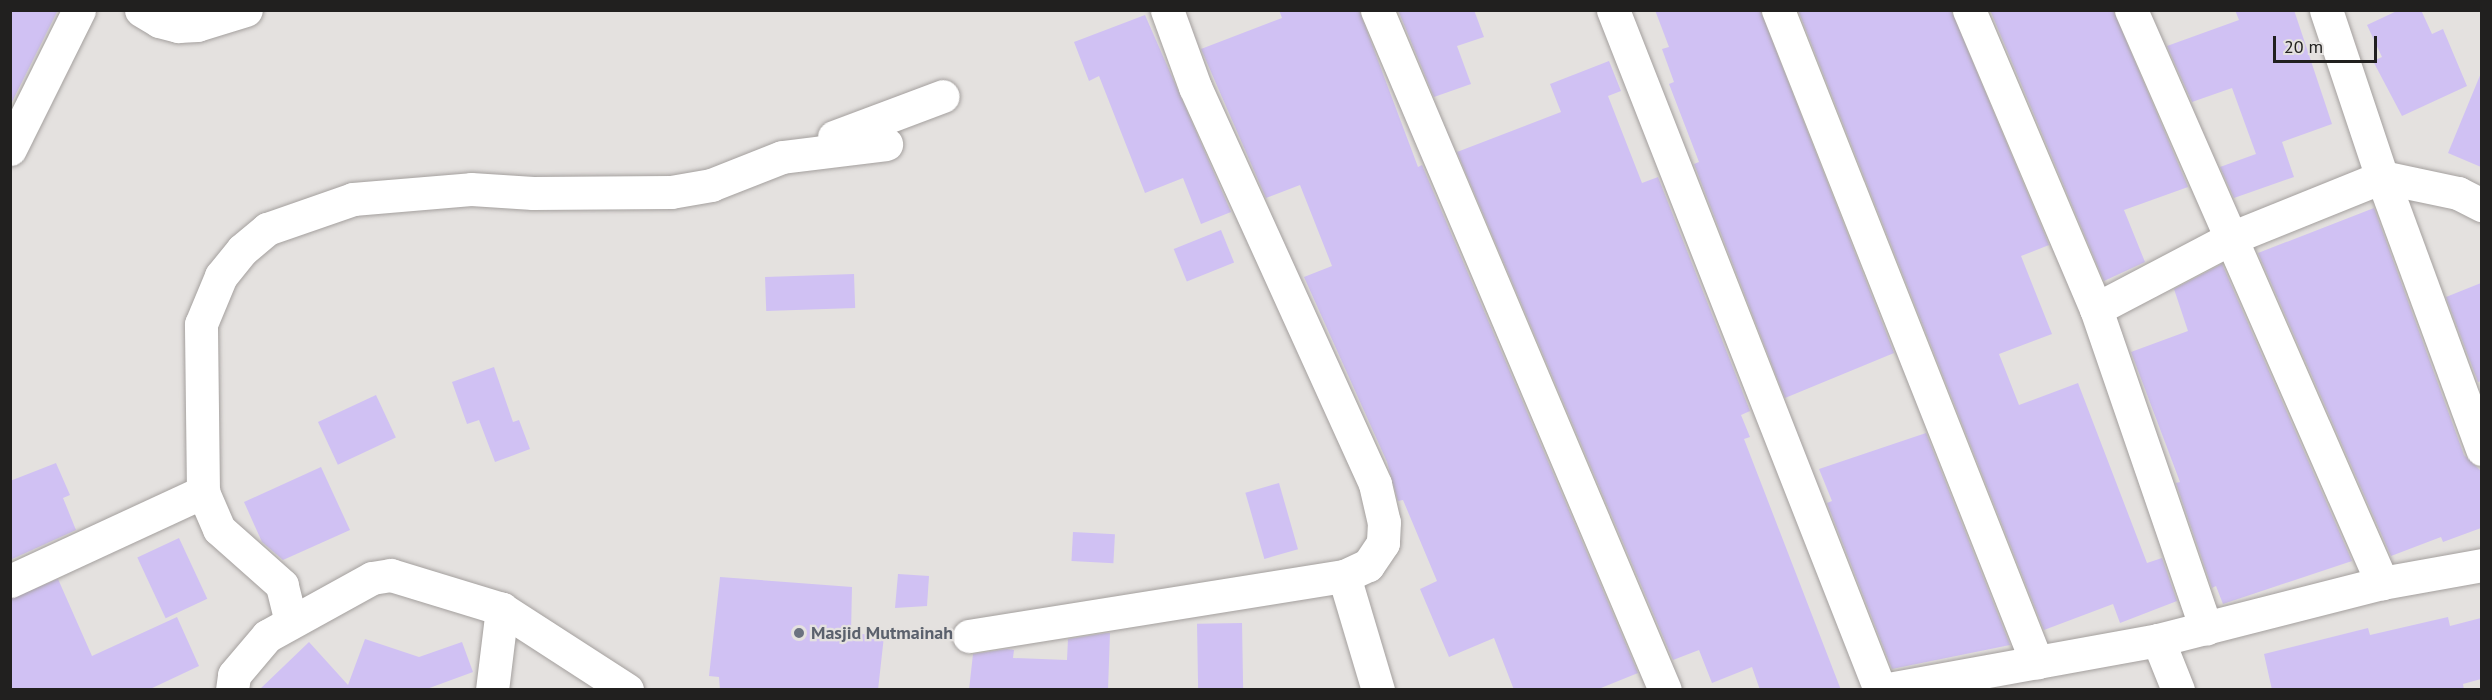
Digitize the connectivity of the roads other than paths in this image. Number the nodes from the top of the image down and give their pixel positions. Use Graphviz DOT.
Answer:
graph roads {
  1 [pos="79,10"];
  2 [pos="141,10"];
  3 [pos="246,10"];
  4 [pos="1167,10"];
  5 [pos="1377,10"];
  6 [pos="1613,10"];
  7 [pos="1778,10"];
  8 [pos="1969,10"];
  9 [pos="2131,10"];
  10 [pos="2326,10"];
  11 [pos="943,96"];
  12 [pos="886,144"];
  13 [pos="10,149"];
  14 [pos="782,157"];
  15 [pos="2382,177"];
  16 [pos="2481,205"];
  17 [pos="2231,238"];
  18 [pos="2096,309"];
  19 [pos="2481,449"];
  20 [pos="203,492"];
  21 [pos="2481,565"];
  22 [pos="1344,576"];
  23 [pos="10,581"];
  24 [pos="2382,583"];
  25 [pos="502,609"];
  26 [pos="291,622"];
  27 [pos="2206,629"];
  28 [pos="969,636"];
  29 [pos="2158,640"];
  30 [pos="2037,663"];
  31 [pos="224,685"];
  32 [pos="492,690"];
  33 [pos="627,690"];
  34 [pos="1378,690"];
  35 [pos="1665,690"];
  36 [pos="1882,690"];
  37 [pos="2178,690"];
  1 -- 13 [label="street"];
  2 -- 3 [label="street"];
  4 -- 22 [label="street"];
  5 -- 35 [label="street"];
  6 -- 36 [label="street"];
  7 -- 30 [label="street"];
  8 -- 18 [label="street"];
  9 -- 17 [label="street"];
  10 -- 15 [label="street"];
  11 -- 14 [label="street"];
  12 -- 14 [label="street"];
  14 -- 20 [label="street"];
  15 -- 16 [label="street"];
  15 -- 17 [label="street"];
  15 -- 19 [label="street"];
  17 -- 18 [label="street"];
  17 -- 24 [label="street"];
  18 -- 27 [label="street"];
  20 -- 23 [label="street"];
  20 -- 26 [label="street"];
  21 -- 24 [label="street"];
  22 -- 28 [label="street"];
  22 -- 34 [label="street"];
  24 -- 27 [label="street"];
  25 -- 26 [label="street"];
  25 -- 32 [label="street"];
  25 -- 33 [label="street"];
  26 -- 31 [label="street"];
  27 -- 29 [label="street"];
  29 -- 30 [label="street"];
  29 -- 37 [label="street"];
  30 -- 36 [label="street"];
}
